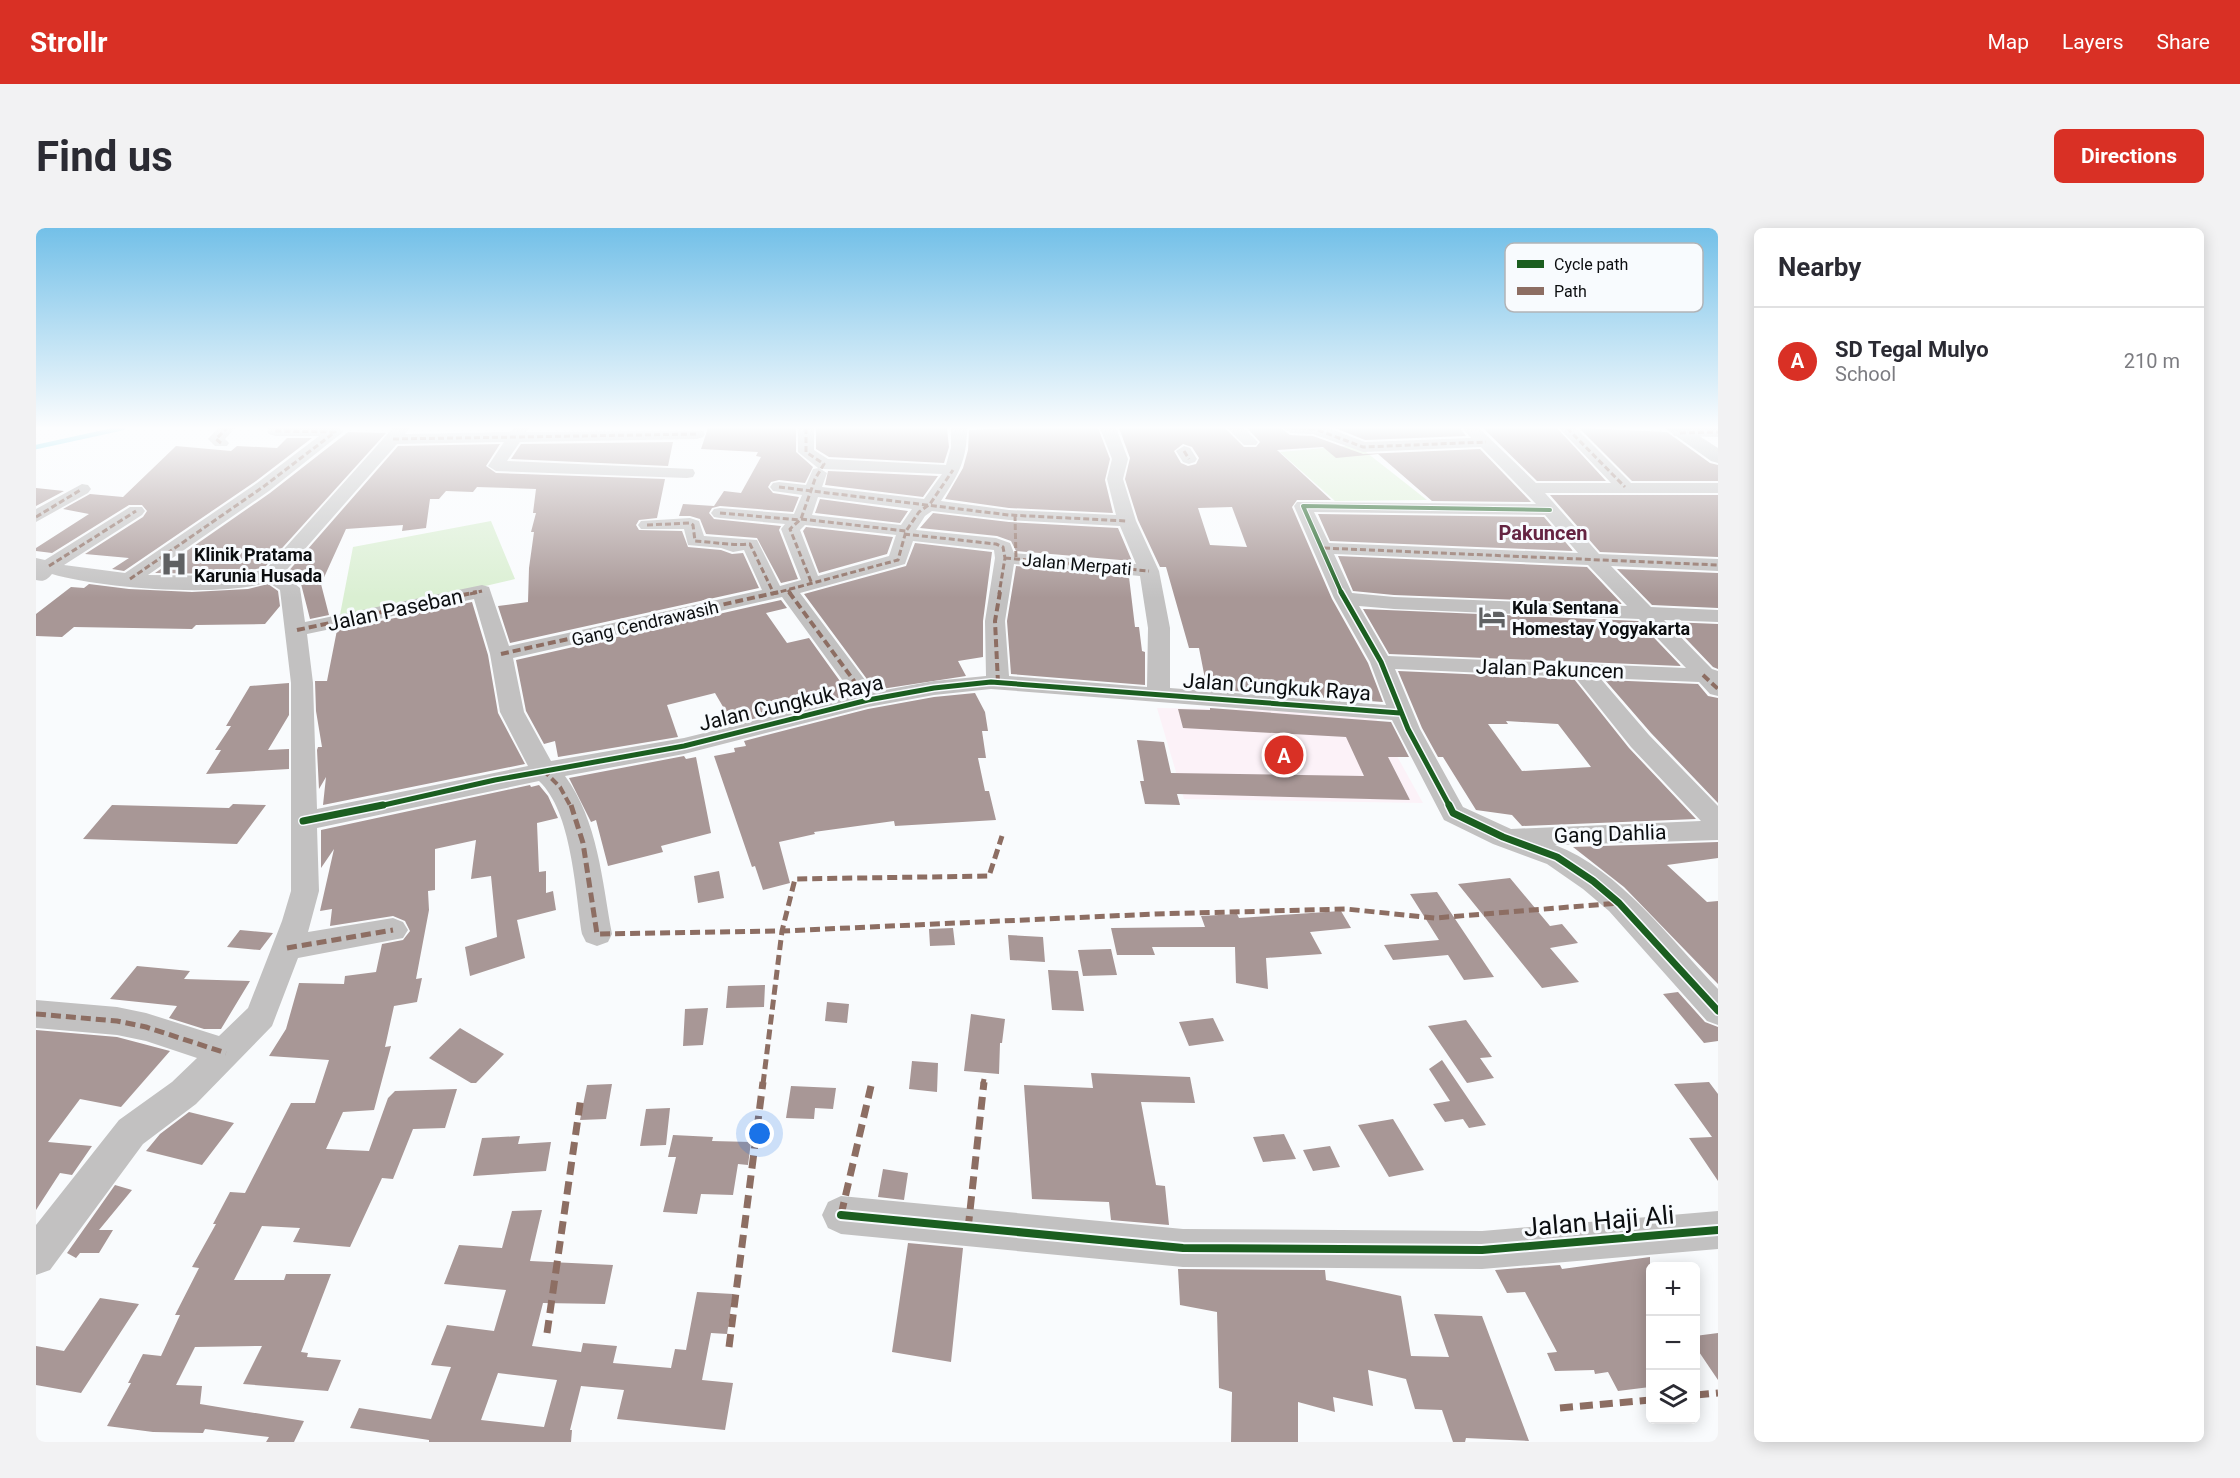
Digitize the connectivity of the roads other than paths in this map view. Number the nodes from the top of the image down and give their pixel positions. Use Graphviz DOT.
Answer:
graph roads {
  1 [pos="267,485"];
  2 [pos="351,485"];
  3 [pos="814,485"];
  4 [pos="943,485"];
  5 [pos="1117,485"];
  6 [pos="1528,485"];
  7 [pos="1623,485"];
  8 [pos="779,487"];
  9 [pos="1625,487"];
  10 [pos="1531,488"];
  11 [pos="1718,488"];
  12 [pos="82,489"];
  13 [pos="812,490"];
  14 [pos="930,504"];
  15 [pos="1550,510"];
  16 [pos="136,511"];
  17 [pos="720,513"];
  18 [pos="1015,515"];
  19 [pos="36,517"];
  20 [pos="800,520"];
  21 [pos="1127,520"];
  22 [pos="648,525"];
  23 [pos="905,532"];
  24 [pos="1324,548"];
  25 [pos="1010,558"];
  26 [pos="1594,560"];
  27 [pos="1718,565"];
  28 [pos="275,569"];
  29 [pos="1149,571"];
  30 [pos="39,574"];
  31 [pos="130,579"];
  32 [pos="812,584"];
  33 [pos="781,592"];
  34 [pos="1344,598"];
  35 [pos="1644,613"];
  36 [pos="1718,616"];
  37 [pos="297,630"];
  38 [pos="501,654"];
  39 [pos="1381,662"];
  40 [pos="1582,671"];
  41 [pos="1713,680"];
  42 [pos="998,683"];
  43 [pos="1158,695"];
  44 [pos="868,700"];
  45 [pos="1400,713"];
  46 [pos="543,770"];
  47 [pos="303,821"];
  48 [pos="1718,822"];
  49 [pos="1718,830"];
  50 [pos="1503,837"];
  51 [pos="393,930"];
  52 [pos="597,934"];
  53 [pos="287,948"];
  54 [pos="1718,1011"];
  55 [pos="36,1014"];
  56 [pos="226,1053"];
  57 [pos="841,1215"];
  58 [pos="1718,1230"];
  59 [pos="36,1256"];
  1 -- 31 [label="street"];
  2 -- 28 [label="street"];
  3 -- 13 [label="street"];
  4 -- 14 [label="street"];
  5 -- 21 [label="street"];
  6 -- 10 [label="street"];
  7 -- 9 [label="street"];
  8 -- 13 [label="street"];
  9 -- 10 [label="street"];
  9 -- 11 [label="street"];
  10 -- 15 [label="street"];
  12 -- 19 [label="street"];
  13 -- 14 [label="street"];
  13 -- 20 [label="street"];
  14 -- 18 [label="street"];
  14 -- 23 [label="street"];
  15 -- 24 [label="street"];
  15 -- 26 [label="street"];
  16 -- 30 [label="street"];
  17 -- 20 [label="street"];
  18 -- 21 [label="street"];
  18 -- 25 [label="street"];
  20 -- 23 [label="street"];
  20 -- 32 [label="street"];
  21 -- 29 [label="street"];
  22 -- 33 [label="street"];
  23 -- 25 [label="street"];
  23 -- 32 [label="street, Gang Cendrawasih"];
  24 -- 26 [label="street"];
  24 -- 34 [label="street"];
  25 -- 29 [label="street, Jalan Merpati"];
  25 -- 42 [label="street"];
  26 -- 27 [label="street"];
  26 -- 35 [label="street"];
  28 -- 31 [label="street"];
  28 -- 37 [label="street"];
  29 -- 43 [label="street"];
  30 -- 31 [label="street"];
  32 -- 33 [label="street, Gang Cendrawasih"];
  33 -- 38 [label="street, Gang Cendrawasih"];
  33 -- 44 [label="street"];
  34 -- 35 [label="street"];
  34 -- 39 [label="street"];
  35 -- 36 [label="street"];
  35 -- 41 [label="street"];
  37 -- 38 [label="street, Jalan Paseban"];
  37 -- 47 [label="street"];
  38 -- 46 [label="street, Jalan Paseban"];
  39 -- 40 [label="street, Jalan Pakuncen"];
  39 -- 45 [label="street"];
  40 -- 41 [label="street, Jalan Pakuncen"];
  40 -- 48 [label="street"];
  42 -- 43 [label="street, Jalan Cungkuk Raya"];
  42 -- 44 [label="street, Jalan Cungkuk Raya"];
  43 -- 45 [label="street, Jalan Cungkuk Raya"];
  44 -- 46 [label="street, Jalan Cungkuk Raya"];
  45 -- 50 [label="street"];
  46 -- 47 [label="street, Jalan Cungkuk Raya"];
  46 -- 52 [label="street, Jalan Paseban"];
  47 -- 53 [label="street"];
  49 -- 50 [label="street, Gang Dahlia"];
  50 -- 54 [label="street"];
  51 -- 53 [label="street"];
  53 -- 56 [label="street"];
  55 -- 56 [label="street"];
  56 -- 59 [label="street"];
  57 -- 58 [label="street, Jalan Haji Ali"];
}
